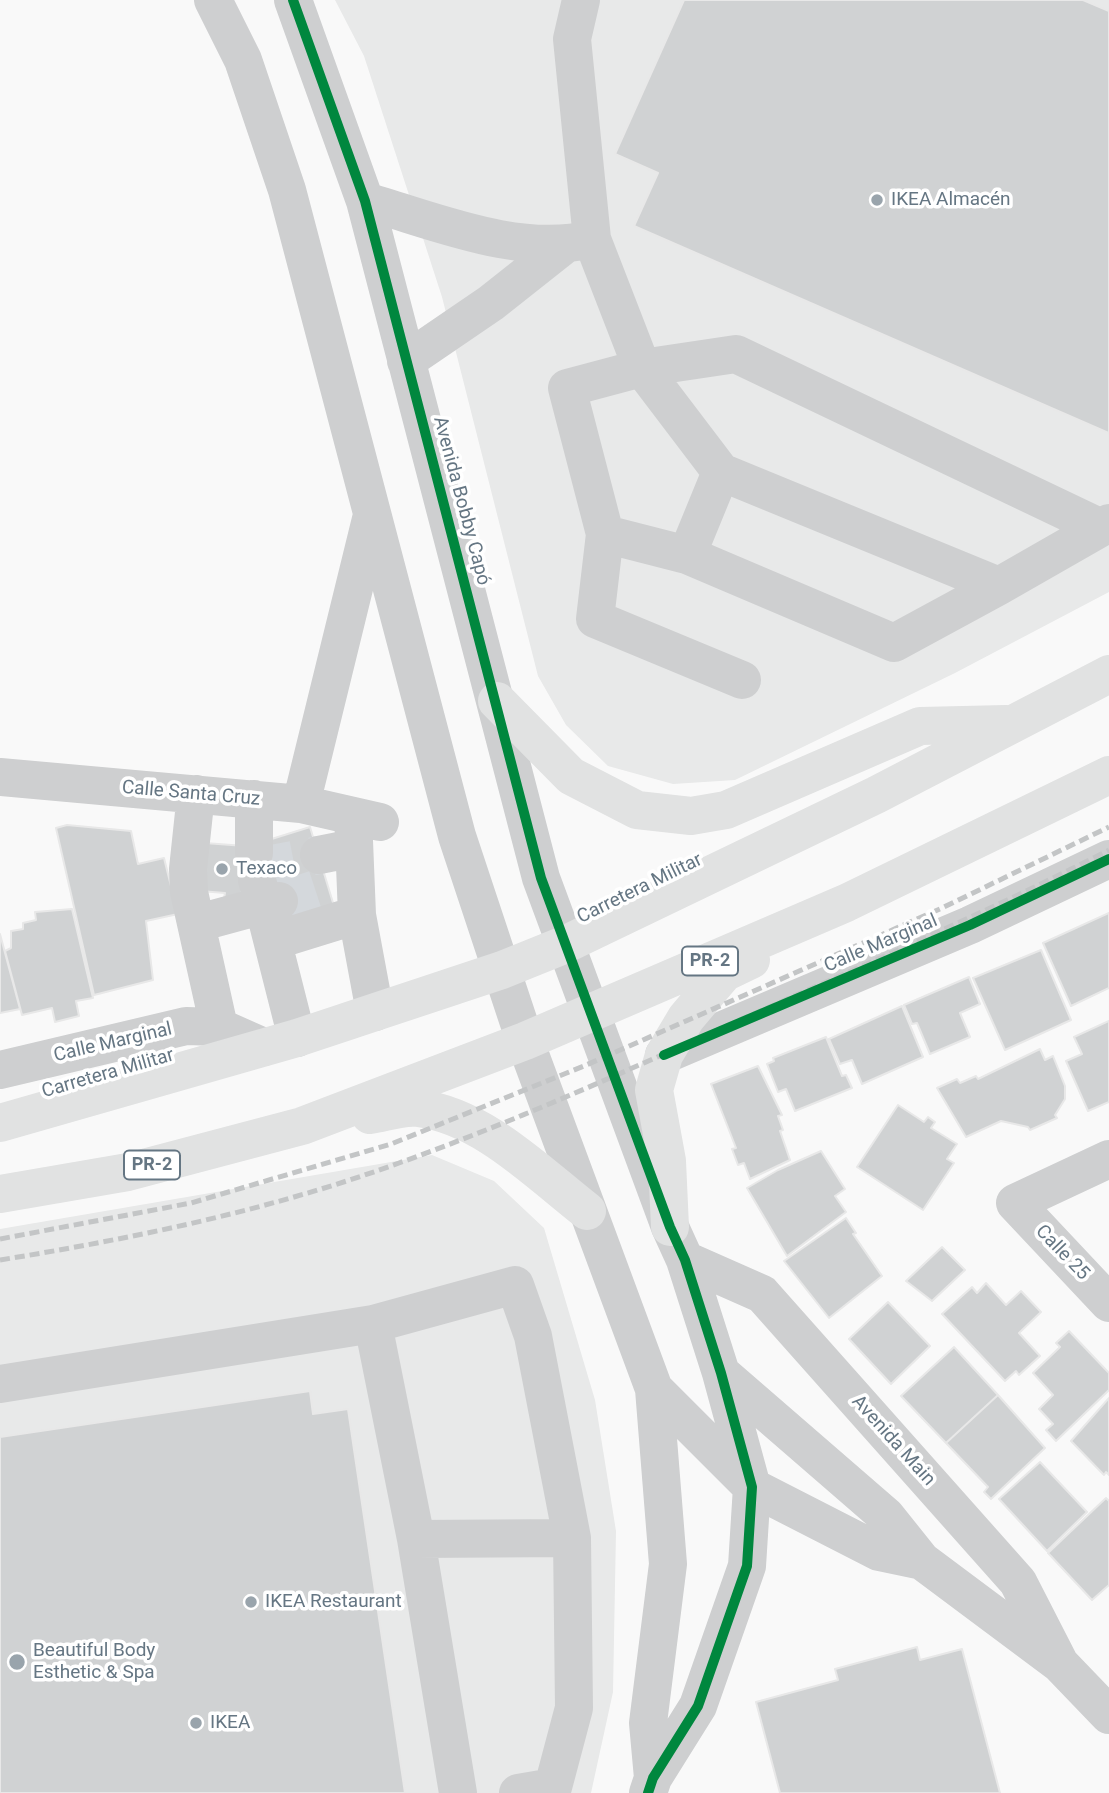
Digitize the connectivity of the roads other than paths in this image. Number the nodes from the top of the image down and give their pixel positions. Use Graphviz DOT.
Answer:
graph roads {
  1 [pos="212,0"];
  2 [pos="293,0"];
  3 [pos="581,0"];
  4 [pos="365,201"];
  5 [pos="578,242"];
  6 [pos="406,361"];
  7 [pos="642,368"];
  8 [pos="721,472"];
  9 [pos="371,517"];
  10 [pos="1104,525"];
  11 [pos="605,534"];
  12 [pos="687,555"];
  13 [pos="999,586"];
  14 [pos="1109,674"];
  15 [pos="742,680"];
  16 [pos="496,701"];
  17 [pos="1015,723"];
  18 [pos="1109,775"];
  19 [pos="0,777"];
  20 [pos="301,804"];
  21 [pos="195,807"];
  22 [pos="349,847"];
  23 [pos="1109,859"];
  24 [pos="260,860"];
  25 [pos="878,887"];
  26 [pos="357,915"];
  27 [pos="198,923"];
  28 [pos="273,942"];
  29 [pos="564,945"];
  30 [pos="502,970"];
  31 [pos="375,1012"];
  32 [pos="590,1012"];
  33 [pos="219,1027"];
  34 [pos="525,1037"];
  35 [pos="281,1042"];
  36 [pos="664,1055"];
  37 [pos="0,1070"];
  38 [pos="0,1123"];
  39 [pos="302,1126"];
  40 [pos="1109,1160"];
  41 [pos="0,1194"];
  42 [pos="587,1211"];
  43 [pos="677,1244"];
  44 [pos="1109,1303"];
  45 [pos="373,1324"];
  46 [pos="721,1373"];
  47 [pos="0,1384"];
  48 [pos="654,1389"];
  49 [pos="752,1487"];
  50 [pos="572,1538"];
  51 [pos="416,1539"];
  52 [pos="922,1561"];
  53 [pos="1060,1664"];
  54 [pos="1109,1715"];
  55 [pos="651,1786"];
  56 [pos="458,1793"];
  57 [pos="518,1793"];
  1 -- 9 [label="street"];
  2 -- 4 [label="street, Avenida Bobby Capó"];
  3 -- 5 [label="street"];
  4 -- 5 [label="street"];
  4 -- 6 [label="street, Avenida Bobby Capó"];
  5 -- 6 [label="street"];
  5 -- 7 [label="street"];
  6 -- 16 [label="street, Avenida Bobby Capó"];
  7 -- 8 [label="street"];
  7 -- 10 [label="street"];
  7 -- 11 [label="street"];
  8 -- 12 [label="street"];
  8 -- 13 [label="street"];
  9 -- 20 [label="street"];
  9 -- 30 [label="street"];
  10 -- 13 [label="street"];
  11 -- 12 [label="street"];
  11 -- 15 [label="street"];
  12 -- 13 [label="street"];
  14 -- 17 [label="main road, Carretera Militar"];
  16 -- 17 [label="main road"];
  16 -- 29 [label="street, Avenida Bobby Capó"];
  17 -- 29 [label="main road, Carretera Militar"];
  18 -- 25 [label="main road, PR-2"];
  19 -- 21 [label="street, Calle Santa Cruz"];
  20 -- 22 [label="street, Calle Santa Cruz"];
  20 -- 24 [label="street, Calle Santa Cruz"];
  21 -- 24 [label="street, Calle Santa Cruz"];
  21 -- 27 [label="street"];
  22 -- 24 [label="street"];
  22 -- 26 [label="street"];
  23 -- 36 [label="street, Calle Marginal"];
  24 -- 27 [label="street"];
  24 -- 28 [label="street"];
  25 -- 32 [label="main road, PR-2"];
  25 -- 36 [label="main road"];
  26 -- 28 [label="street"];
  26 -- 31 [label="street"];
  27 -- 33 [label="street"];
  28 -- 35 [label="street"];
  29 -- 30 [label="main road, Carretera Militar"];
  29 -- 32 [label="street, Avenida Bobby Capó"];
  30 -- 31 [label="main road, Carretera Militar"];
  30 -- 34 [label="street"];
  31 -- 35 [label="main road, Carretera Militar"];
  32 -- 34 [label="main road, PR-2"];
  32 -- 43 [label="street, Avenida Bobby Capó"];
  33 -- 35 [label="street, Calle Marginal"];
  33 -- 37 [label="street, Calle Marginal"];
  34 -- 39 [label="main road, PR-2"];
  34 -- 42 [label="street"];
  35 -- 38 [label="main road, Carretera Militar"];
  36 -- 43 [label="main road"];
  39 -- 41 [label="main road, PR-2"];
  39 -- 42 [label="main road"];
  40 -- 44 [label="street, Calle 25"];
  42 -- 48 [label="street"];
  43 -- 46 [label="street, Avenida Bobby Capó"];
  43 -- 53 [label="street, Avenida Main"];
  45 -- 47 [label="street"];
  45 -- 50 [label="street"];
  45 -- 51 [label="street"];
  46 -- 49 [label="street, Avenida Bobby Capó"];
  46 -- 52 [label="street, Avenida Main"];
  48 -- 49 [label="street"];
  48 -- 55 [label="street"];
  49 -- 52 [label="street"];
  49 -- 55 [label="street, Avenida Bobby Capó"];
  50 -- 51 [label="street"];
  50 -- 57 [label="street"];
  51 -- 56 [label="street"];
  52 -- 53 [label="street, Avenida Main"];
  53 -- 54 [label="street, Avenida Main"];
}
